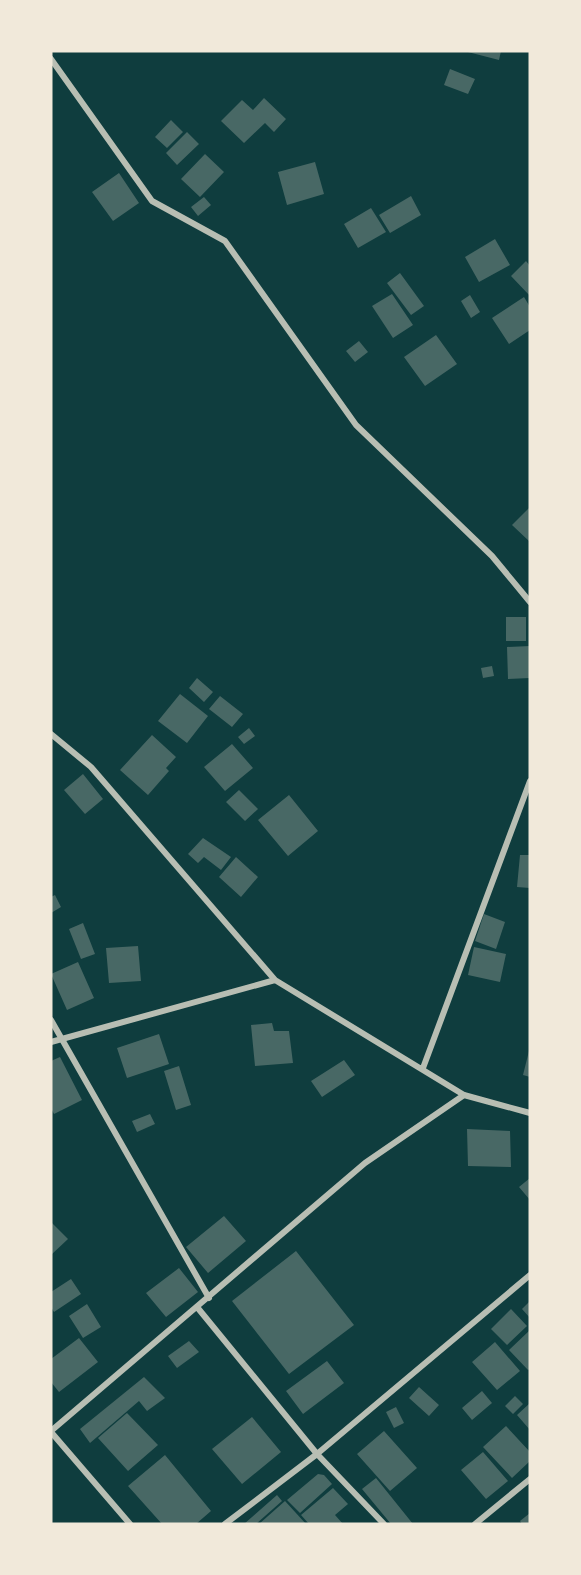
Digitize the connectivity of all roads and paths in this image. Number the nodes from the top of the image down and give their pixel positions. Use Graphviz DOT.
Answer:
graph roads {
  1 [pos="51,59"];
  2 [pos="530,602"];
  3 [pos="51,734"];
  4 [pos="530,781"];
  5 [pos="275,980"];
  6 [pos="51,1020"];
  7 [pos="60,1039"];
  8 [pos="51,1042"];
  9 [pos="423,1068"];
  10 [pos="464,1095"];
  11 [pos="530,1113"];
  12 [pos="530,1275"];
  13 [pos="209,1298"];
  14 [pos="197,1307"];
  15 [pos="51,1432"];
  16 [pos="318,1454"];
  17 [pos="530,1479"];
  18 [pos="130,1524"];
  19 [pos="225,1524"];
  20 [pos="384,1524"];
  21 [pos="475,1524"];
  1 -- 2 [label="street"];
  3 -- 5 [label="street"];
  4 -- 9 [label="street"];
  5 -- 7 [label="street"];
  5 -- 9 [label="street"];
  6 -- 7 [label="street"];
  7 -- 8 [label="street"];
  7 -- 13 [label="street"];
  9 -- 10 [label="street"];
  10 -- 11 [label="street"];
  10 -- 13 [label="street"];
  12 -- 16 [label="street"];
  13 -- 14 [label="street"];
  14 -- 15 [label="street"];
  14 -- 16 [label="street"];
  15 -- 18 [label="street"];
  16 -- 19 [label="street"];
  16 -- 20 [label="street"];
  17 -- 21 [label="street"];
}
